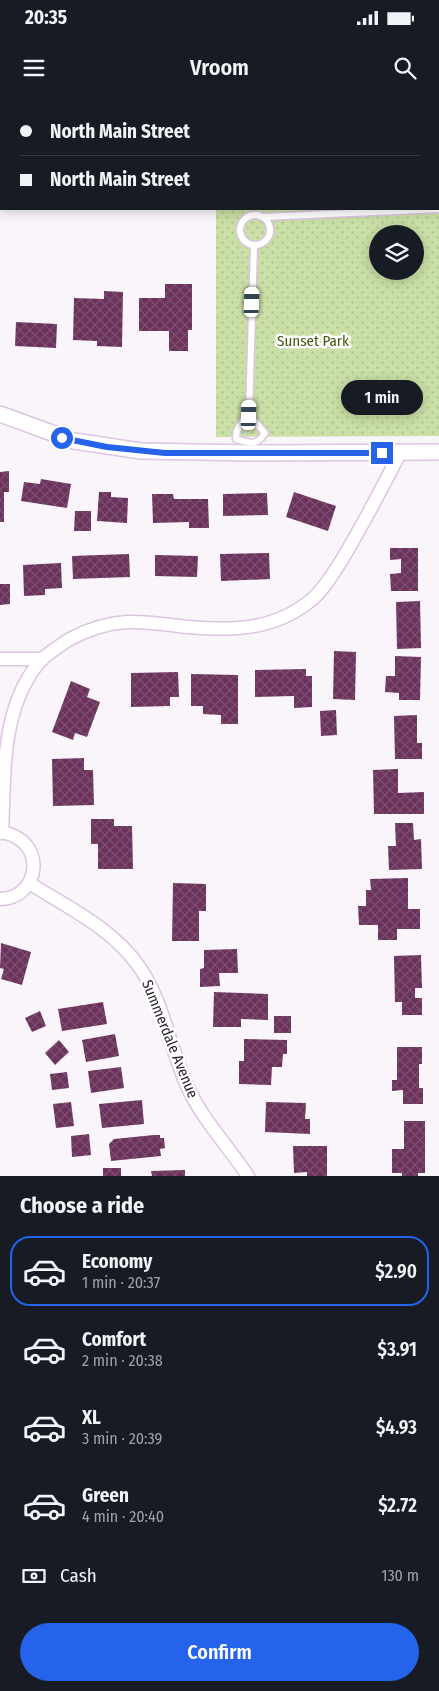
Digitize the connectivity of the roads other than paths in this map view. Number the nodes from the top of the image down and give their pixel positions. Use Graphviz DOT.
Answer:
graph roads {
  1 [pos="417,210"];
  2 [pos="263,217"];
  3 [pos="254,246"];
  4 [pos="0,414"];
  5 [pos="249,415"];
  6 [pos="251,448"];
  7 [pos="439,452"];
  8 [pos="400,453"];
  9 [pos="0,659"];
  10 [pos="43,659"];
  11 [pos="1,832"];
  12 [pos="29,883"];
  13 [pos="0,898"];
  14 [pos="248,1176"];
  1 -- 2 [label="lane"];
  2 -- 3 [label="lane"];
  2 -- 3 [label="lane"];
  3 -- 5 [label="lane"];
  4 -- 6 [label="street"];
  5 -- 6 [label="lane"];
  5 -- 6 [label="lane"];
  6 -- 8 [label="street"];
  7 -- 8 [label="street"];
  8 -- 10 [label="street"];
  9 -- 10 [label="street"];
  10 -- 11 [label="street"];
  11 -- 12 [label="street"];
  12 -- 13 [label="street"];
  12 -- 14 [label="street, Summerdale Avenue"];
}
